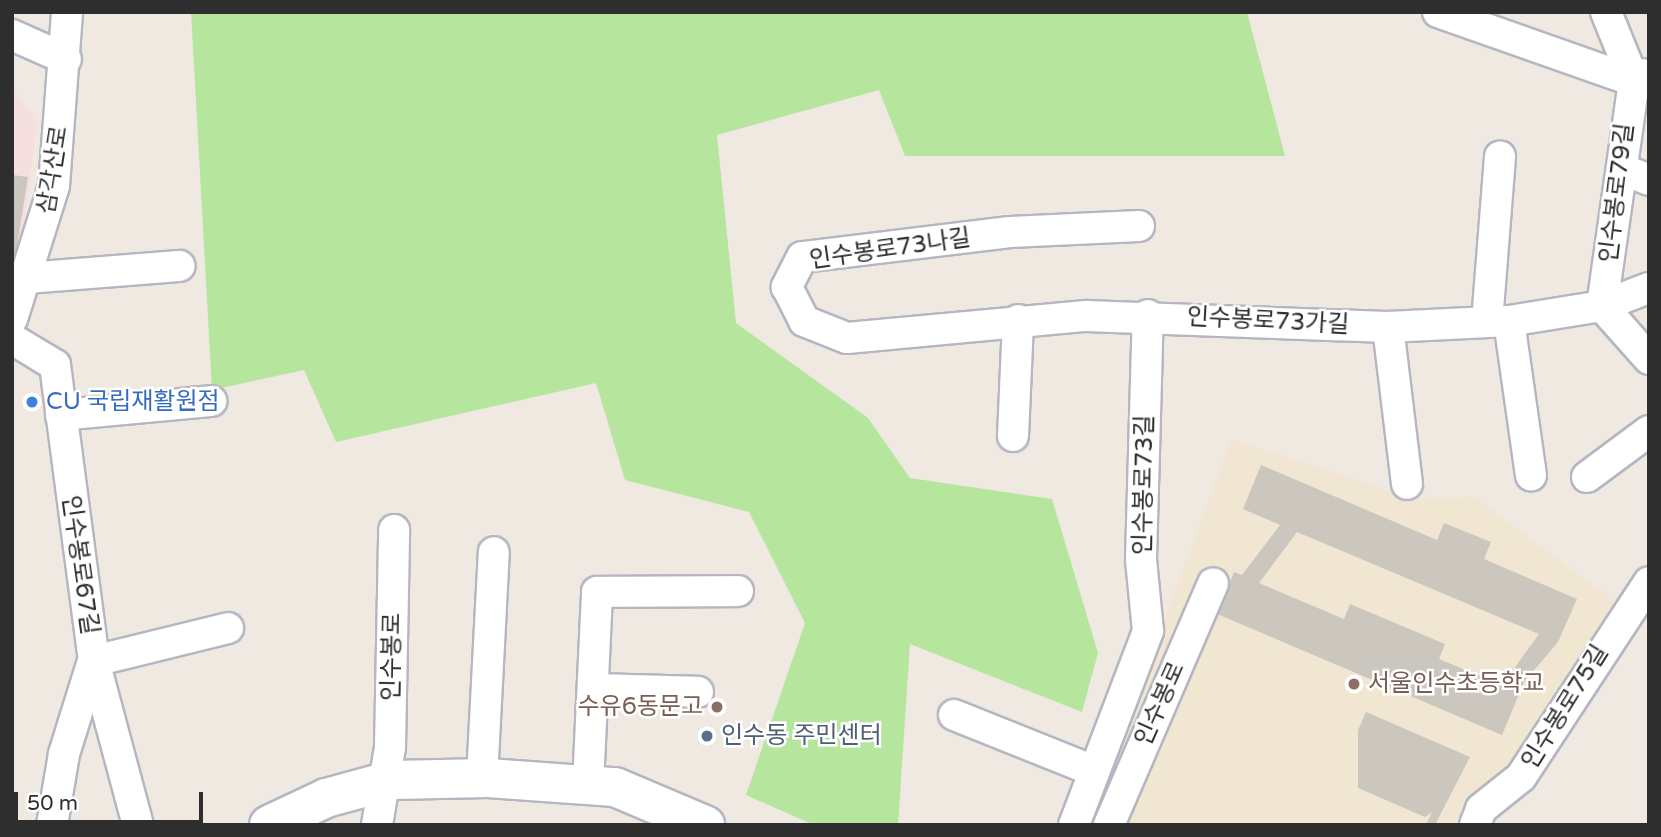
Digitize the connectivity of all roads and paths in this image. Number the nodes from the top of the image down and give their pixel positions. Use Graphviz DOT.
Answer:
graph roads {
  1 [pos="67,12"];
  2 [pos="1438,12"];
  3 [pos="1606,12"];
  4 [pos="12,35"];
  5 [pos="66,59"];
  6 [pos="1641,76"];
  7 [pos="1500,157"];
  8 [pos="1635,174"];
  9 [pos="1139,226"];
  10 [pos="180,266"];
  11 [pos="26,278"];
  12 [pos="1649,288"];
  13 [pos="1602,306"];
  14 [pos="1148,315"];
  15 [pos="12,319"];
  16 [pos="1018,320"];
  17 [pos="1498,322"];
  18 [pos="1388,327"];
  19 [pos="12,339"];
  20 [pos="1649,359"];
  21 [pos="211,401"];
  22 [pos="61,415"];
  23 [pos="1649,431"];
  24 [pos="1013,436"];
  25 [pos="1531,475"];
  26 [pos="1587,477"];
  27 [pos="1407,484"];
  28 [pos="394,530"];
  29 [pos="494,552"];
  30 [pos="1649,582"];
  31 [pos="1213,583"];
  32 [pos="738,591"];
  33 [pos="228,628"];
  34 [pos="94,661"];
  35 [pos="593,689"];
  36 [pos="698,692"];
  37 [pos="954,715"];
  38 [pos="1094,771"];
  39 [pos="482,778"];
  40 [pos="384,782"];
  41 [pos="588,785"];
  42 [pos="52,825"];
  43 [pos="138,825"];
  44 [pos="269,825"];
  45 [pos="377,825"];
  46 [pos="705,825"];
  47 [pos="1074,825"];
  48 [pos="1109,825"];
  49 [pos="1475,825"];
  1 -- 5 [label="street, 삼각산로"];
  2 -- 6 [label="street"];
  3 -- 6 [label="street, 인수봉로79길"];
  4 -- 5 [label="street"];
  5 -- 11 [label="street, 삼각산로"];
  6 -- 8 [label="street, 인수봉로79길"];
  7 -- 17 [label="street"];
  8 -- 13 [label="street, 인수봉로79길"];
  9 -- 16 [label="street, 인수봉로73나길"];
  10 -- 11 [label="street"];
  11 -- 15 [label="street, 삼각산로"];
  12 -- 13 [label="street, 인수봉로79길"];
  13 -- 17 [label="street, 인수봉로73가길"];
  13 -- 20 [label="street"];
  14 -- 16 [label="street, 인수봉로73나길"];
  14 -- 18 [label="street, 인수봉로73가길"];
  14 -- 38 [label="street, 인수봉로73길"];
  16 -- 24 [label="street"];
  17 -- 18 [label="street, 인수봉로73가길"];
  17 -- 25 [label="street"];
  18 -- 27 [label="street"];
  19 -- 22 [label="street, 인수봉로67길"];
  21 -- 22 [label="street"];
  22 -- 34 [label="street, 인수봉로67길"];
  23 -- 26 [label="street"];
  28 -- 40 [label="street, 인수봉로"];
  29 -- 39 [label="street"];
  30 -- 49 [label="street, 인수봉로75길"];
  31 -- 48 [label="street, 인수봉로"];
  32 -- 35 [label="street"];
  33 -- 34 [label="street, 인수봉로67길"];
  34 -- 42 [label="street"];
  34 -- 43 [label="street"];
  35 -- 36 [label="street"];
  35 -- 41 [label="street"];
  37 -- 38 [label="street"];
  38 -- 47 [label="street, 인수봉로73길"];
  39 -- 40 [label="main road"];
  39 -- 41 [label="main road"];
  40 -- 44 [label="main road"];
  40 -- 45 [label="street, 인수봉로"];
  41 -- 46 [label="main road"];
}
